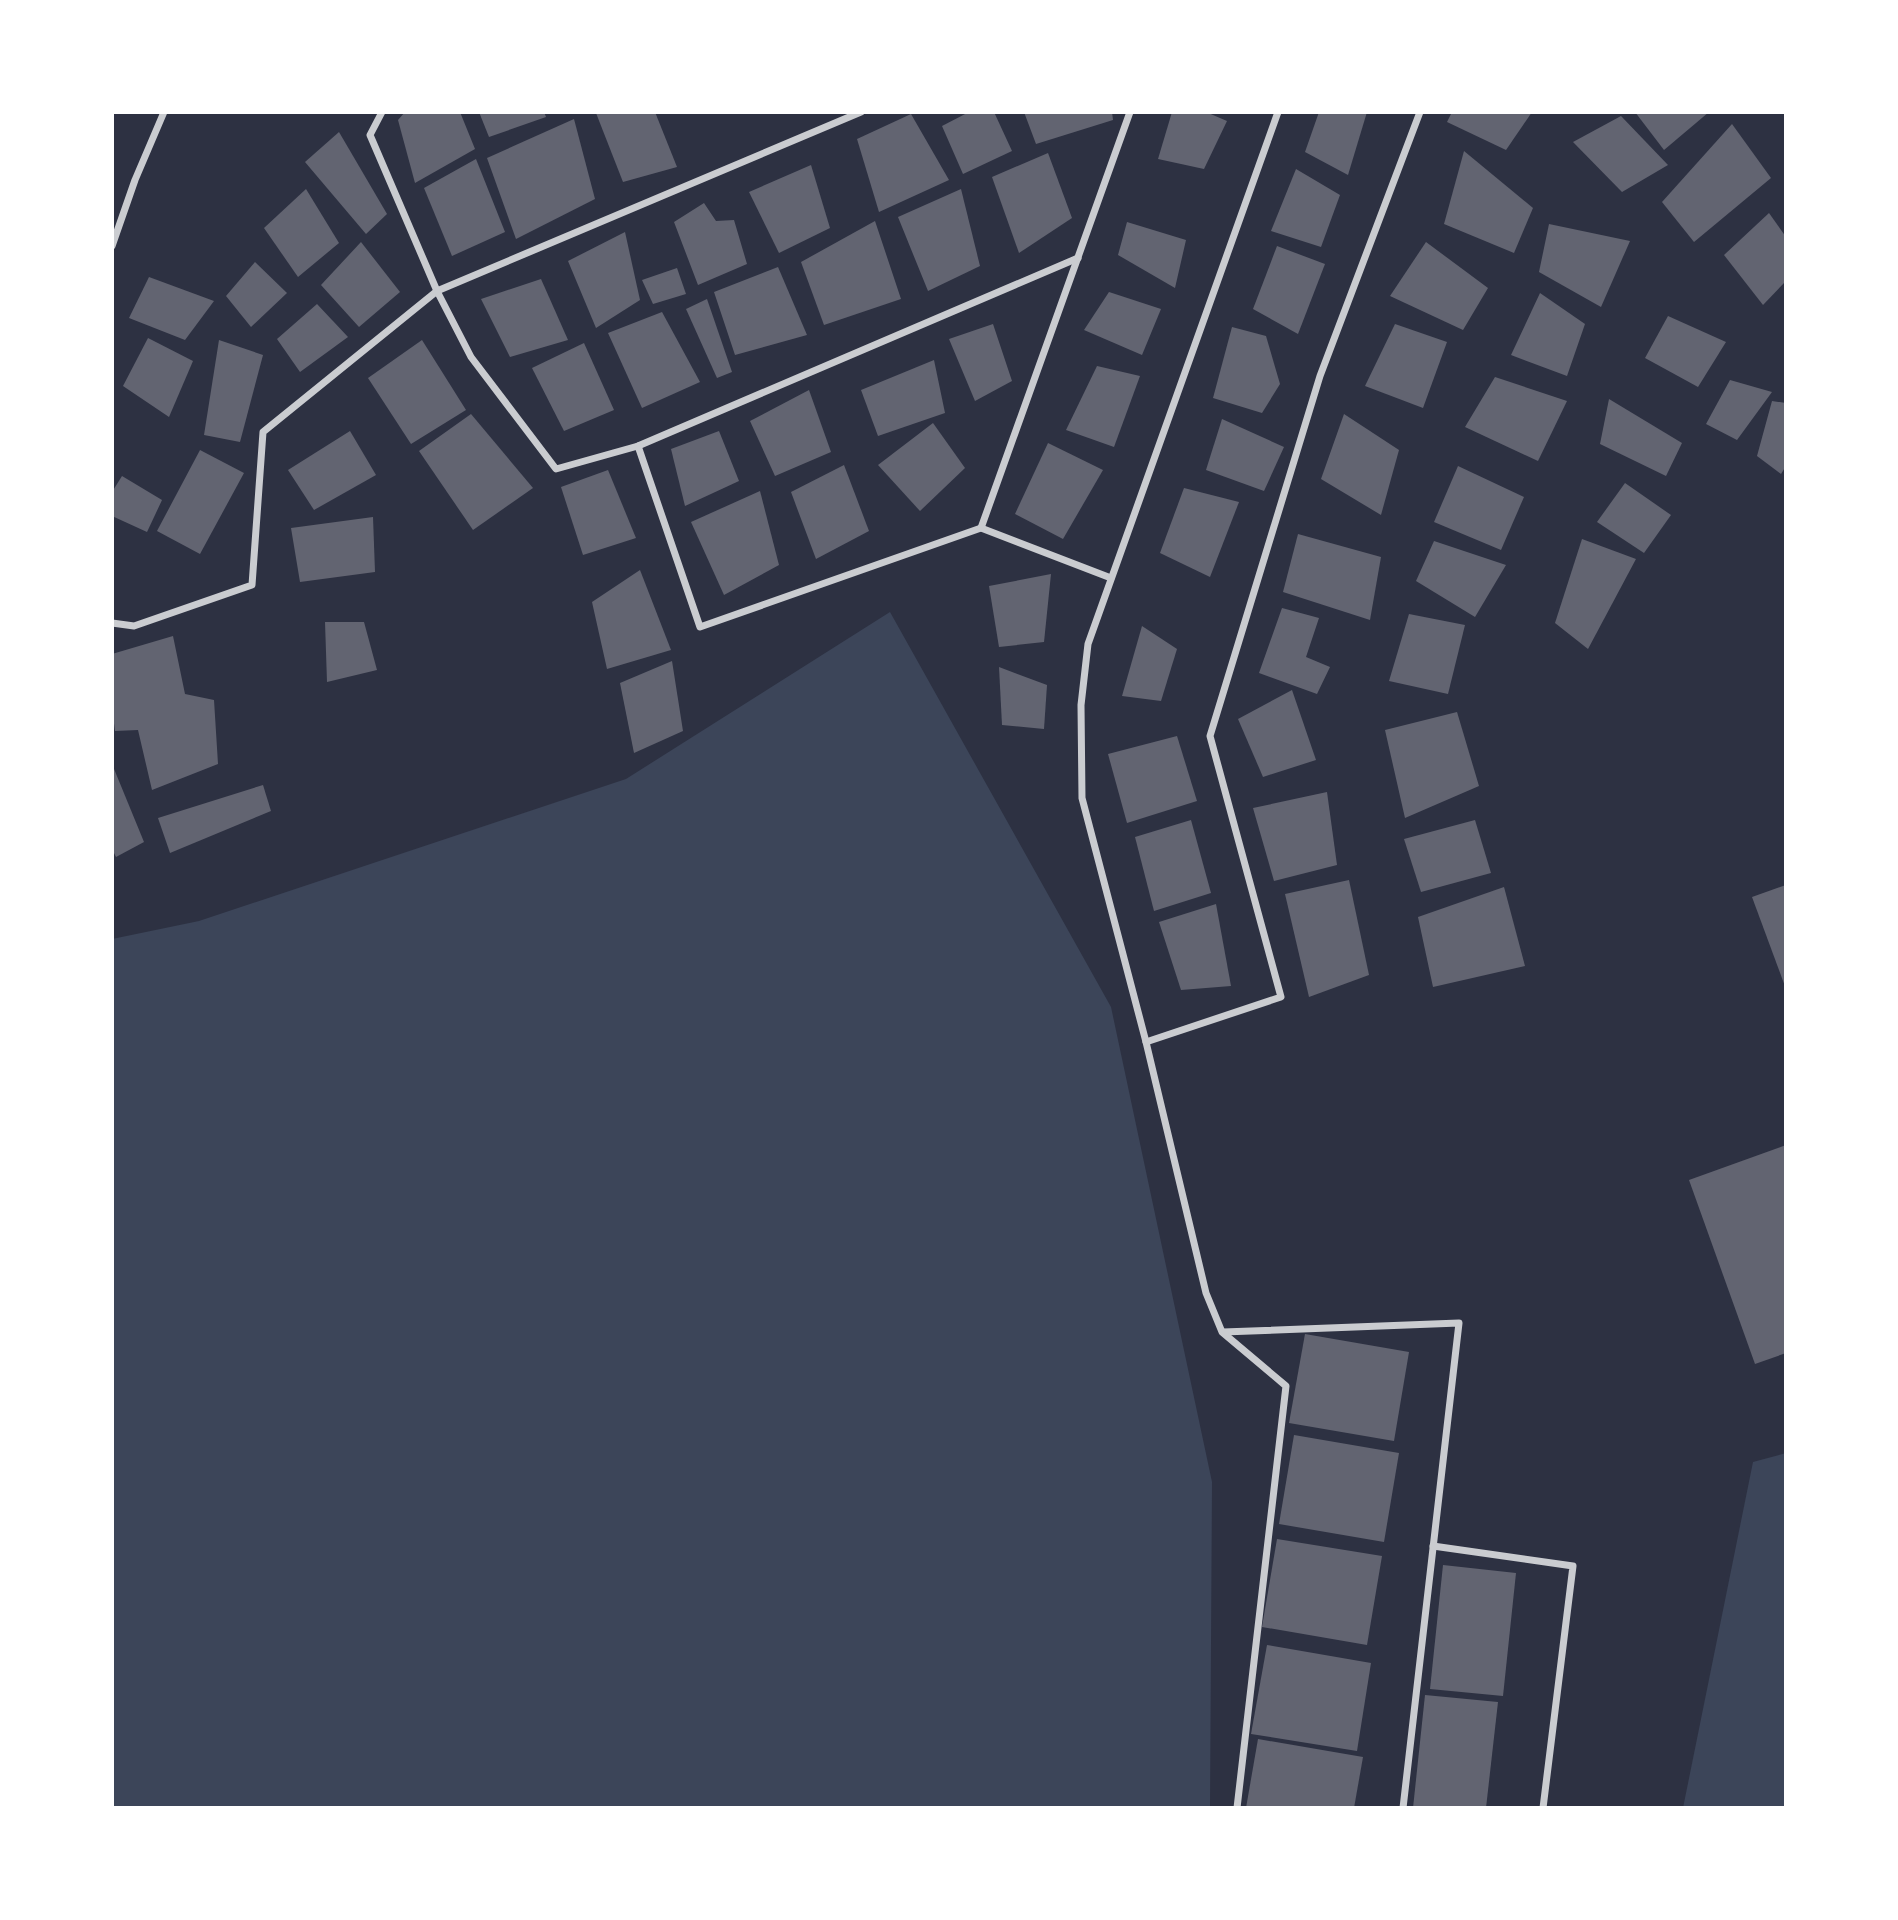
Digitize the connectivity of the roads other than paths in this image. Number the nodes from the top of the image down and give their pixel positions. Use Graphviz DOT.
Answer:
graph roads {
  1 [pos="164,112"];
  2 [pos="382,112"];
  3 [pos="860,112"];
  4 [pos="1130,112"];
  5 [pos="1278,112"];
  6 [pos="1420,112"];
  7 [pos="112,246"];
  8 [pos="1078,258"];
  9 [pos="436,291"];
  10 [pos="638,446"];
  11 [pos="981,528"];
  12 [pos="1111,578"];
  13 [pos="112,624"];
  14 [pos="1146,1042"];
  15 [pos="1222,1332"];
  16 [pos="1433,1546"];
  17 [pos="1237,1808"];
  18 [pos="1403,1808"];
  19 [pos="1543,1808"];
  1 -- 7 [label="street"];
  2 -- 9 [label="street"];
  3 -- 9 [label="street"];
  4 -- 8 [label="street"];
  5 -- 12 [label="street"];
  6 -- 14 [label="street"];
  8 -- 10 [label="street"];
  8 -- 11 [label="street"];
  9 -- 10 [label="street"];
  9 -- 13 [label="street"];
  10 -- 11 [label="street"];
  11 -- 12 [label="street"];
  12 -- 14 [label="street"];
  14 -- 15 [label="street"];
  15 -- 16 [label="street"];
  15 -- 17 [label="street"];
  16 -- 18 [label="street"];
  16 -- 19 [label="street"];
}
